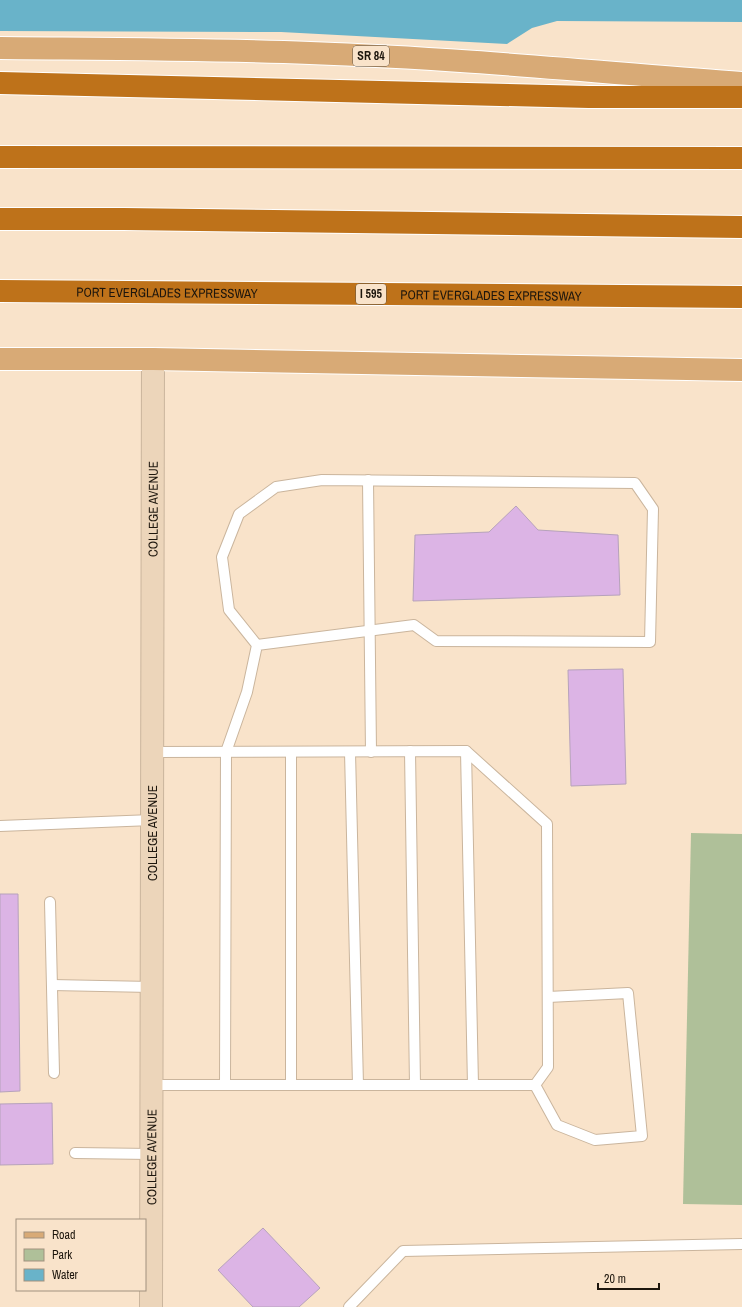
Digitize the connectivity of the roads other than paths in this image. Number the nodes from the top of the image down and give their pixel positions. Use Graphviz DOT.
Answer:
graph roads {
  1 [pos="0,48"];
  2 [pos="0,83"];
  3 [pos="742,83"];
  4 [pos="742,97"];
  5 [pos="0,157"];
  6 [pos="742,158"];
  7 [pos="0,219"];
  8 [pos="742,226"];
  9 [pos="0,291"];
  10 [pos="742,297"];
  11 [pos="0,359"];
  12 [pos="153,359"];
  13 [pos="742,370"];
  14 [pos="368,480"];
  15 [pos="370,631"];
  16 [pos="257,645"];
  17 [pos="410,751"];
  18 [pos="152,752"];
  19 [pos="226,752"];
  20 [pos="291,752"];
  21 [pos="350,752"];
  22 [pos="371,752"];
  23 [pos="466,752"];
  24 [pos="152,820"];
  25 [pos="0,826"];
  26 [pos="50,902"];
  27 [pos="52,985"];
  28 [pos="151,987"];
  29 [pos="548,997"];
  30 [pos="54,1073"];
  31 [pos="151,1084"];
  32 [pos="225,1084"];
  33 [pos="291,1085"];
  34 [pos="358,1085"];
  35 [pos="415,1085"];
  36 [pos="473,1085"];
  37 [pos="535,1085"];
  38 [pos="75,1153"];
  39 [pos="151,1154"];
  40 [pos="742,1244"];
  41 [pos="151,1307"];
  42 [pos="349,1307"];
  1 -- 3 [label="main road, SR 84"];
  2 -- 4 [label="highway"];
  5 -- 6 [label="highway"];
  7 -- 8 [label="highway"];
  9 -- 10 [label="highway, PORT EVERGLADES EXPRESSWAY / I 595"];
  11 -- 12 [label="main road"];
  12 -- 13 [label="main road"];
  12 -- 18 [label="street, COLLEGE AVENUE"];
  14 -- 15 [label="lane"];
  14 -- 15 [label="lane"];
  14 -- 16 [label="lane"];
  15 -- 16 [label="lane"];
  15 -- 22 [label="lane"];
  16 -- 19 [label="lane"];
  17 -- 22 [label="lane"];
  17 -- 23 [label="lane"];
  17 -- 35 [label="lane"];
  18 -- 19 [label="lane"];
  18 -- 24 [label="street, COLLEGE AVENUE"];
  19 -- 20 [label="lane"];
  19 -- 32 [label="lane"];
  20 -- 21 [label="lane"];
  20 -- 33 [label="lane"];
  21 -- 22 [label="lane"];
  21 -- 34 [label="lane"];
  23 -- 29 [label="lane"];
  23 -- 36 [label="lane"];
  24 -- 25 [label="lane"];
  24 -- 28 [label="street, COLLEGE AVENUE"];
  26 -- 27 [label="lane"];
  27 -- 28 [label="lane"];
  27 -- 30 [label="lane"];
  28 -- 31 [label="street, COLLEGE AVENUE"];
  29 -- 37 [label="lane"];
  29 -- 37 [label="lane"];
  31 -- 32 [label="lane"];
  31 -- 39 [label="street, COLLEGE AVENUE"];
  32 -- 33 [label="lane"];
  33 -- 34 [label="lane"];
  34 -- 35 [label="lane"];
  35 -- 36 [label="lane"];
  36 -- 37 [label="lane"];
  38 -- 39 [label="lane"];
  39 -- 41 [label="street, COLLEGE AVENUE"];
  40 -- 42 [label="lane"];
}
